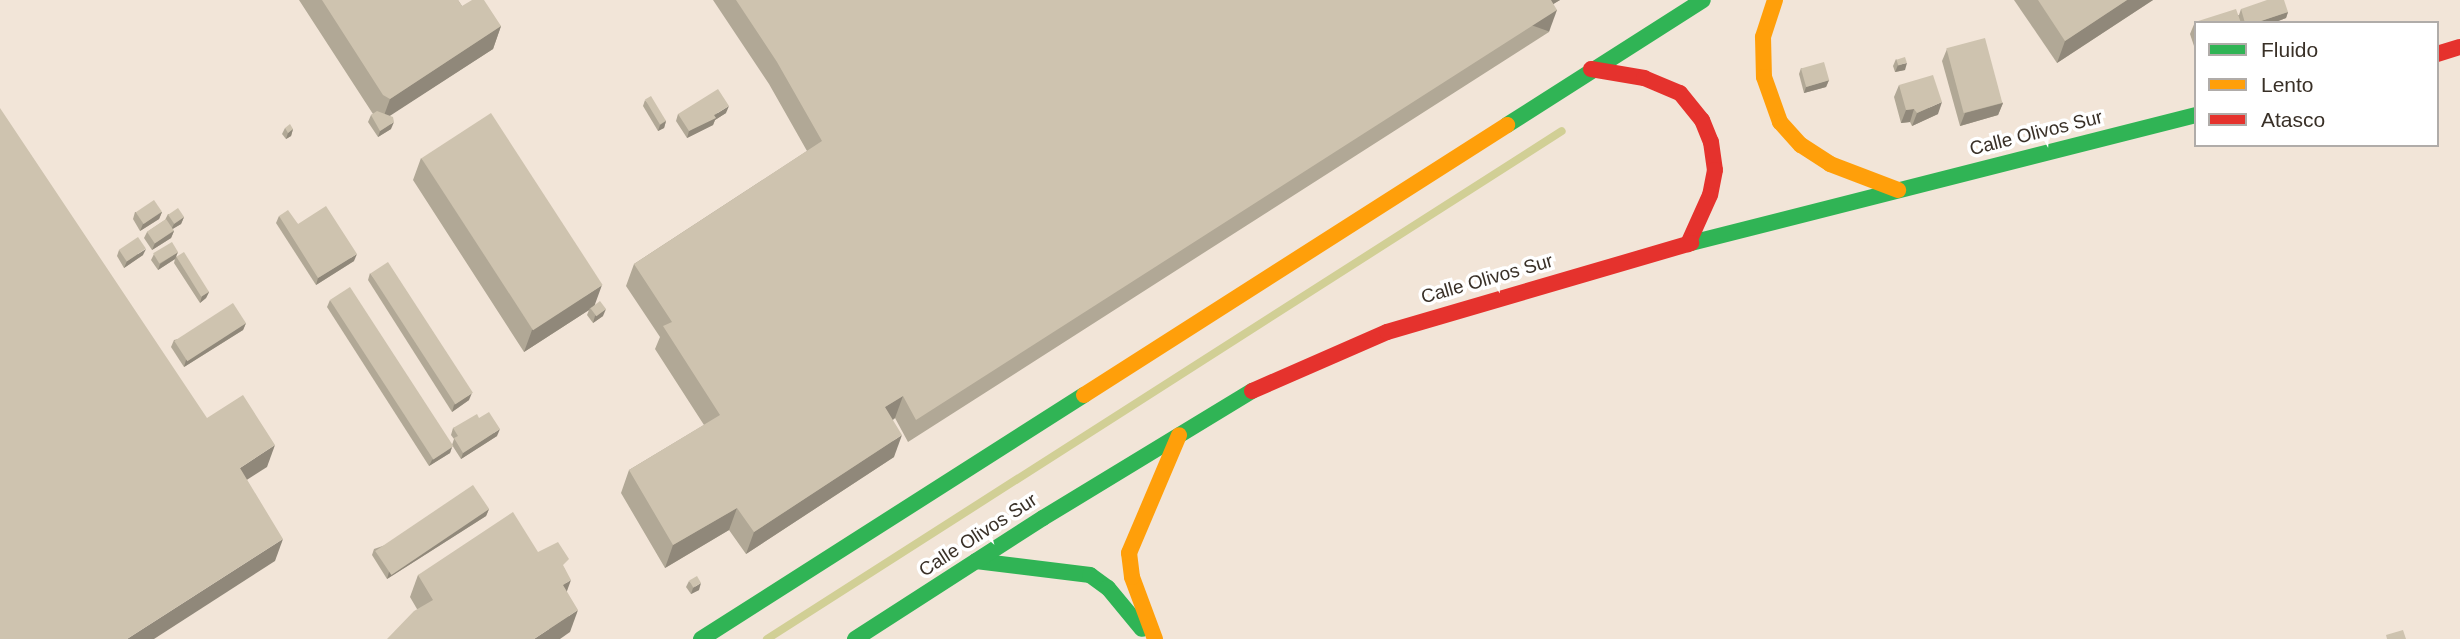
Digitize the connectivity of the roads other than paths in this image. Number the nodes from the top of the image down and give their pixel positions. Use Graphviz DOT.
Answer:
graph roads {
  1 [pos="1703,0"];
  2 [pos="1775,0"];
  3 [pos="2460,47"];
  4 [pos="2439,53"];
  5 [pos="1591,69"];
  6 [pos="2194,116"];
  7 [pos="1898,190"];
  8 [pos="1688,244"];
  9 [pos="1179,435"];
  10 [pos="976,561"];
  11 [pos="1118,561"];
  12 [pos="1090,575"];
  13 [pos="701,639"];
  14 [pos="855,639"];
  15 [pos="1153,639"];
  1 -- 5 [label="main road"];
  2 -- 7 [label="main road"];
  3 -- 4 [label="main road"];
  5 -- 8 [label="main road"];
  5 -- 13 [label="main road"];
  6 -- 7 [label="main road, Calle Olivos Sur"];
  7 -- 8 [label="main road, Calle Olivos Sur"];
  8 -- 9 [label="main road, Calle Olivos Sur"];
  9 -- 10 [label="main road, Calle Olivos Sur"];
  9 -- 11 [label="main road"];
  10 -- 12 [label="main road"];
  10 -- 14 [label="main road, Calle Olivos Sur"];
  11 -- 12 [label="main road"];
  11 -- 15 [label="main road"];
  12 -- 15 [label="main road"];
}
